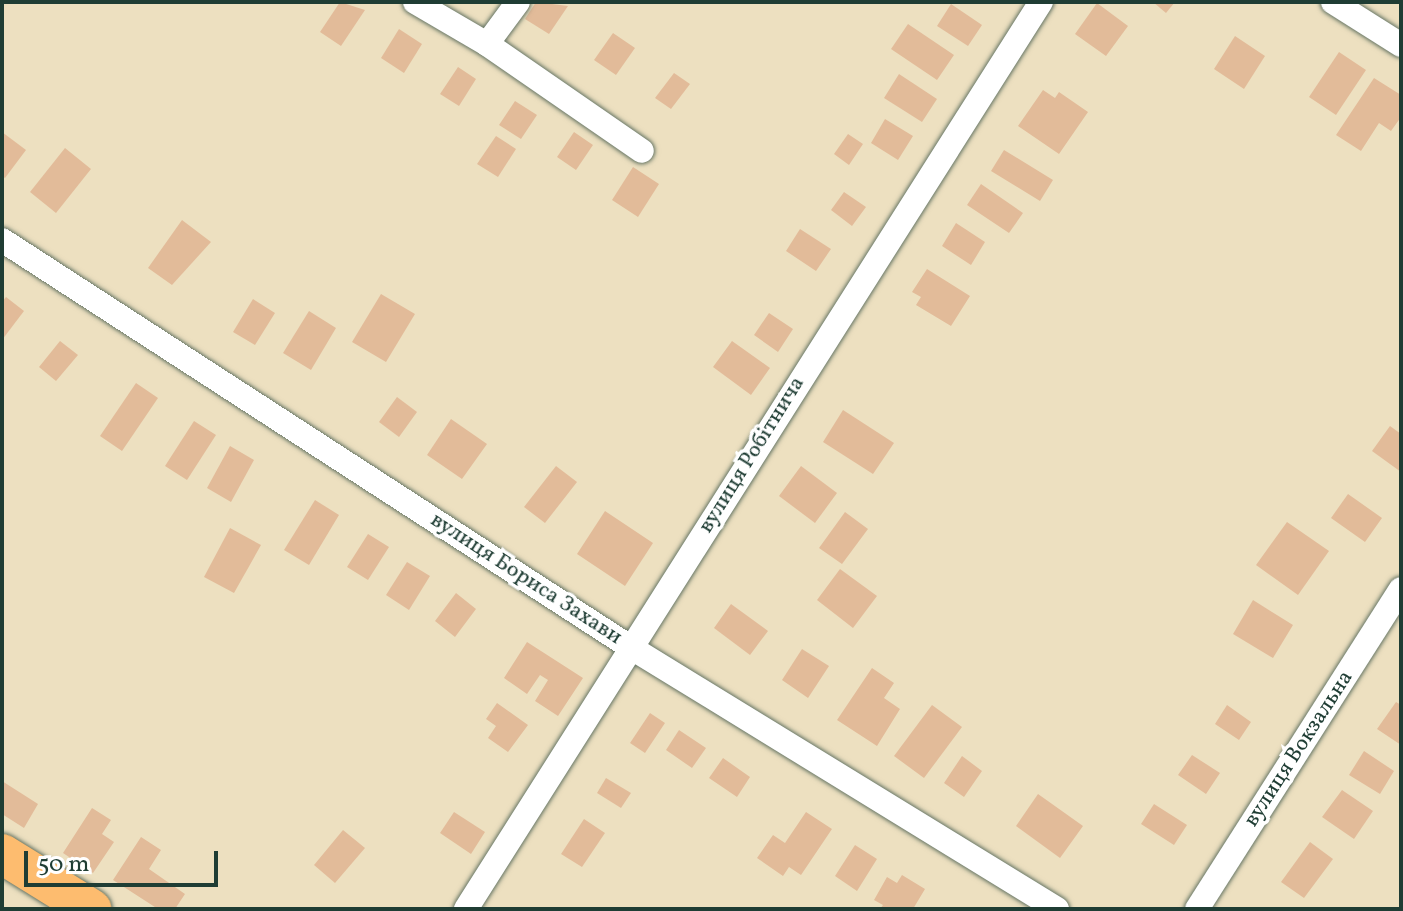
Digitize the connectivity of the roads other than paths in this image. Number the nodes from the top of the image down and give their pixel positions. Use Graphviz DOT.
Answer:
graph roads {
  1 [pos="415,2"];
  2 [pos="518,2"];
  3 [pos="1041,2"];
  4 [pos="1333,2"];
  5 [pos="487,44"];
  6 [pos="1401,45"];
  7 [pos="642,151"];
  8 [pos="2,240"];
  9 [pos="1401,589"];
  10 [pos="630,647"];
  11 [pos="2,854"];
  12 [pos="91,909"];
  13 [pos="466,909"];
  14 [pos="1057,909"];
  15 [pos="1197,909"];
  1 -- 5 [label="street"];
  2 -- 5 [label="street"];
  3 -- 10 [label="street, вулиця Робітнича"];
  4 -- 6 [label="street"];
  5 -- 7 [label="street"];
  8 -- 10 [label="street, вулиця Бориса Захави"];
  9 -- 15 [label="street, вулиця Вокзальна"];
  10 -- 13 [label="street, вулиця Робітнича"];
  10 -- 14 [label="street, вулиця Бориса Захави"];
  11 -- 12 [label="main road"];
}
